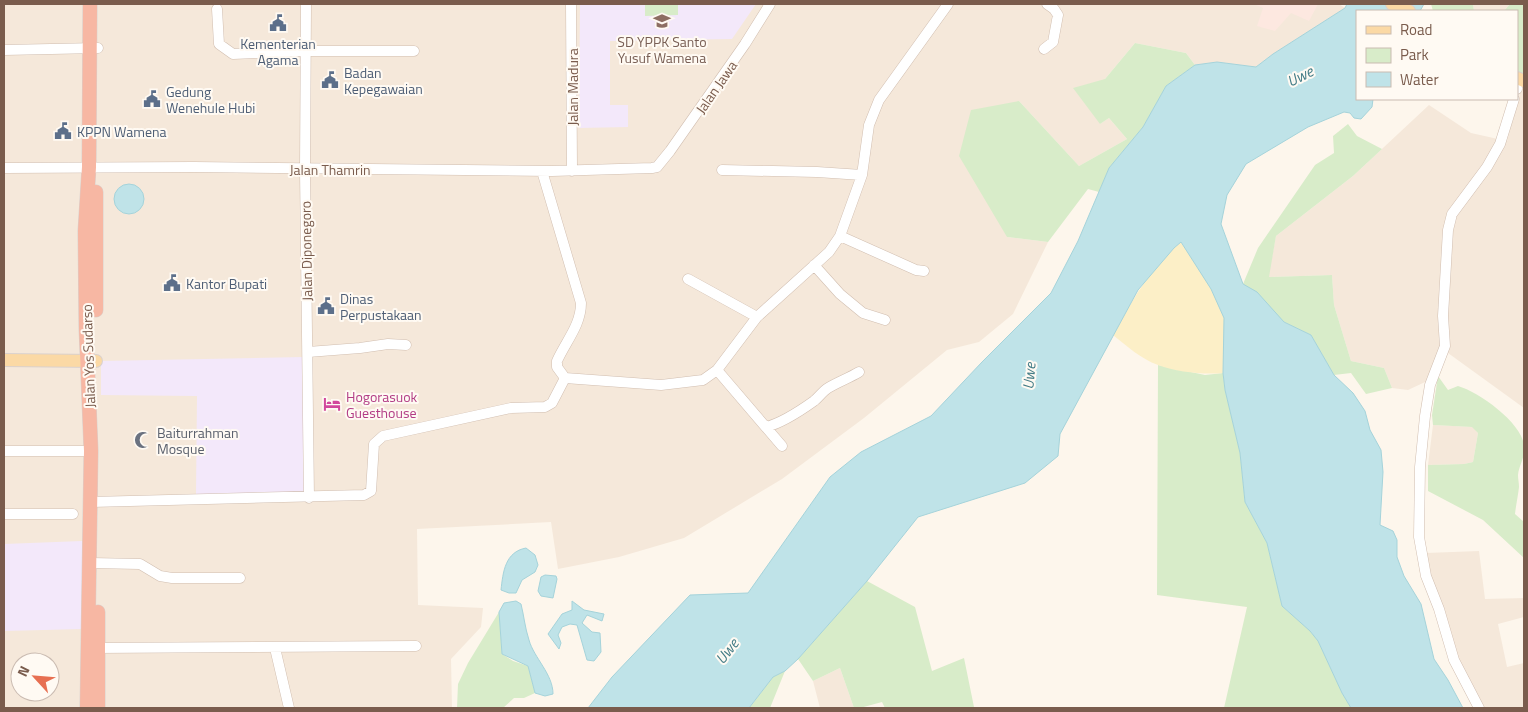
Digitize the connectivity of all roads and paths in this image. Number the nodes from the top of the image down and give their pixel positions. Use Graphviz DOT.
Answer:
graph roads {
  1 [pos="90,4"];
  2 [pos="98,4"];
  3 [pos="306,4"];
  4 [pos="571,4"];
  5 [pos="770,4"];
  6 [pos="948,4"];
  7 [pos="1047,4"];
  8 [pos="1392,4"];
  9 [pos="217,9"];
  10 [pos="1407,10"];
  11 [pos="94,48"];
  12 [pos="1044,49"];
  13 [pos="4,50"];
  14 [pos="306,51"];
  15 [pos="414,51"];
  16 [pos="1514,100"];
  17 [pos="93,167"];
  18 [pos="657,167"];
  19 [pos="4,168"];
  20 [pos="305,170"];
  21 [pos="722,170"];
  22 [pos="542,171"];
  23 [pos="572,171"];
  24 [pos="862,175"];
  25 [pos="840,236"];
  26 [pos="814,265"];
  27 [pos="924,271"];
  28 [pos="688,278"];
  29 [pos="757,317"];
  30 [pos="885,320"];
  31 [pos="406,345"];
  32 [pos="308,352"];
  33 [pos="4,360"];
  34 [pos="92,361"];
  35 [pos="717,370"];
  36 [pos="859,372"];
  37 [pos="565,378"];
  38 [pos="766,427"];
  39 [pos="782,446"];
  40 [pos="4,451"];
  41 [pos="91,451"];
  42 [pos="309,498"];
  43 [pos="94,502"];
  44 [pos="4,514"];
  45 [pos="73,514"];
  46 [pos="95,563"];
  47 [pos="240,578"];
  48 [pos="416,646"];
  49 [pos="92,648"];
  50 [pos="275,648"];
  51 [pos="87,708"];
  52 [pos="98,708"];
  53 [pos="289,708"];
  54 [pos="1479,708"];
  1 -- 11 [label="highway, Jalan Yos Sudarso"];
  2 -- 11 [label="highway, Jalan Yos Sudarso"];
  3 -- 14 [label="street, Jalan Diponegoro"];
  4 -- 23 [label="street, Jalan Madura"];
  5 -- 18 [label="street, Jalan Jawa"];
  6 -- 24 [label="street"];
  7 -- 12 [label="street"];
  8 -- 10 [label="main road"];
  9 -- 14 [label="street"];
  11 -- 13 [label="street"];
  11 -- 17 [label="highway, Jalan Yos Sudarso"];
  14 -- 15 [label="street"];
  14 -- 20 [label="street, Jalan Diponegoro"];
  16 -- 54 [label="street"];
  17 -- 19 [label="street, Jalan Thamrin"];
  17 -- 20 [label="street, Jalan Thamrin"];
  17 -- 34 [label="highway, Jalan Yos Sudarso"];
  18 -- 23 [label="street, Jalan Thamrin"];
  20 -- 22 [label="street, Jalan Thamrin"];
  20 -- 32 [label="street, Jalan Diponegoro"];
  21 -- 24 [label="street"];
  22 -- 23 [label="street, Jalan Thamrin"];
  22 -- 37 [label="street"];
  24 -- 25 [label="street"];
  25 -- 26 [label="street"];
  25 -- 27 [label="street"];
  26 -- 29 [label="street"];
  26 -- 30 [label="street"];
  28 -- 29 [label="street"];
  29 -- 35 [label="street"];
  31 -- 32 [label="street"];
  32 -- 42 [label="street, Jalan Diponegoro"];
  33 -- 34 [label="main road"];
  34 -- 41 [label="highway, Jalan Yos Sudarso"];
  34 -- 43 [label="highway, Jalan Yos Sudarso"];
  35 -- 37 [label="street"];
  35 -- 38 [label="street"];
  36 -- 38 [label="street"];
  37 -- 42 [label="street"];
  38 -- 39 [label="street"];
  40 -- 41 [label="street"];
  41 -- 43 [label="highway, Jalan Yos Sudarso"];
  42 -- 43 [label="street"];
  43 -- 46 [label="highway, Jalan Yos Sudarso"];
  44 -- 45 [label="street"];
  46 -- 47 [label="street"];
  46 -- 49 [label="highway, Jalan Yos Sudarso"];
  48 -- 50 [label="street"];
  49 -- 50 [label="street"];
  49 -- 51 [label="highway, Jalan Yos Sudarso"];
  49 -- 52 [label="highway, Jalan Yos Sudarso"];
  50 -- 53 [label="street"];
}
